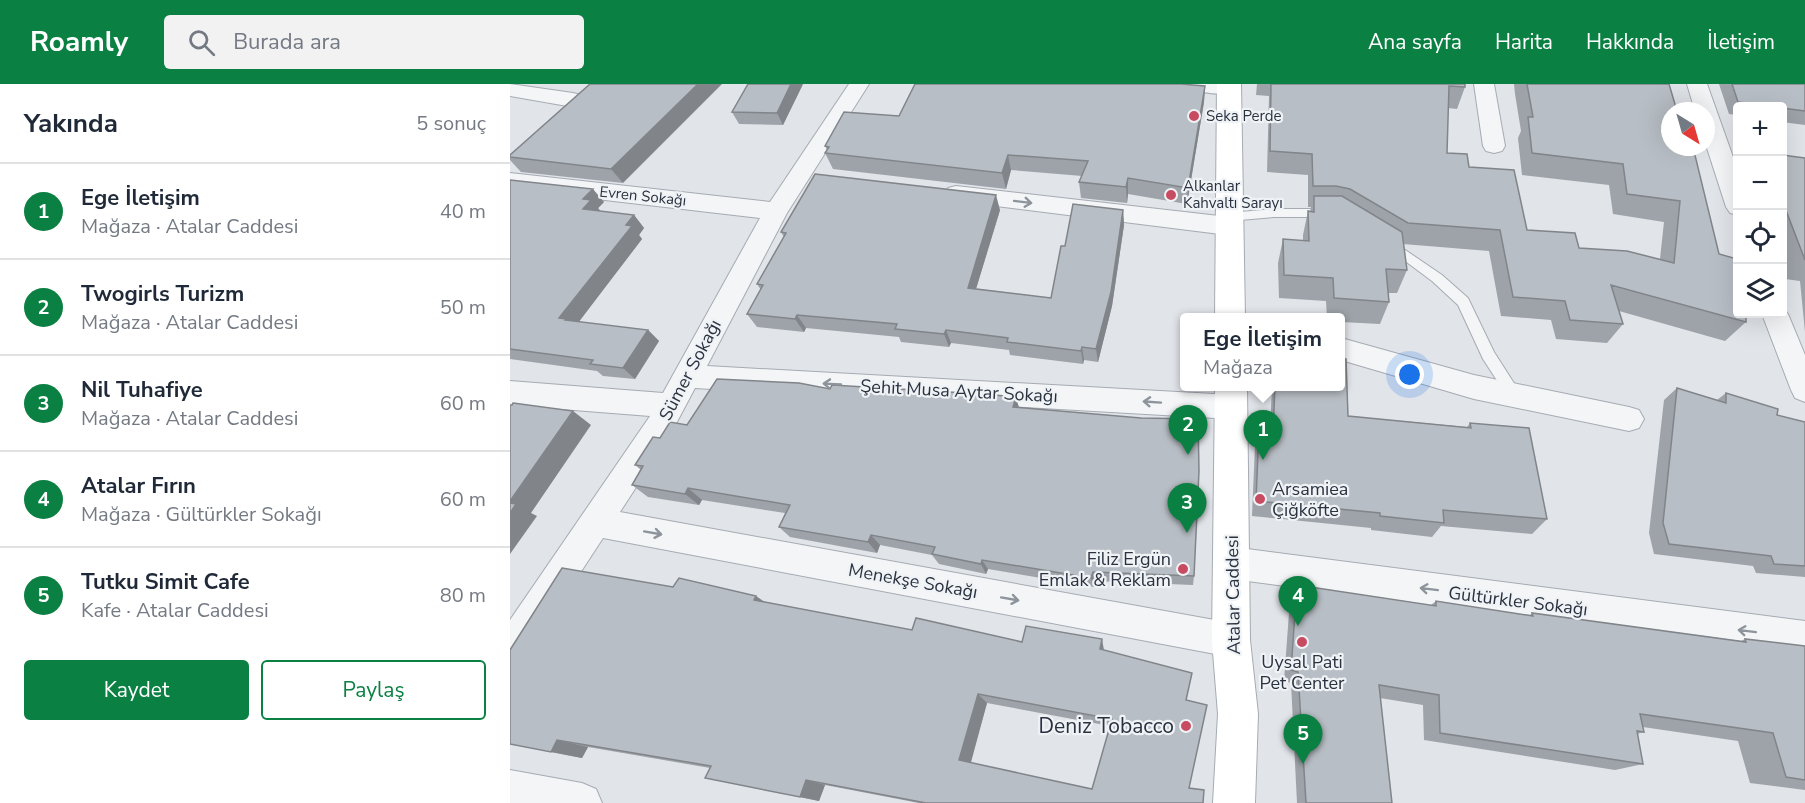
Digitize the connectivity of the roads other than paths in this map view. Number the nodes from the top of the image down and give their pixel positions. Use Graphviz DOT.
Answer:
graph roads {
  1 [pos="591,84"];
  2 [pos="859,84"];
  3 [pos="1191,84"];
  4 [pos="1484,84"];
  5 [pos="1697,84"];
  6 [pos="1229,86"];
  7 [pos="510,90"];
  8 [pos="1494,146"];
  9 [pos="510,181"];
  10 [pos="937,192"];
  11 [pos="1733,195"];
  12 [pos="776,211"];
  13 [pos="1340,215"];
  14 [pos="1228,222"];
  15 [pos="1379,237"];
  16 [pos="1230,313"];
  17 [pos="1777,318"];
  18 [pos="1345,350"];
  19 [pos="687,375"];
  20 [pos="1805,390"];
  21 [pos="510,393"];
  22 [pos="1514,395"];
  23 [pos="1231,397"];
  24 [pos="671,406"];
  25 [pos="1629,419"];
  26 [pos="595,522"];
  27 [pos="1232,563"];
  28 [pos="1805,638"];
  29 [pos="1231,640"];
  30 [pos="510,650"];
  31 [pos="510,789"];
  32 [pos="582,803"];
  33 [pos="1234,803"];
  1 -- 7 [label="street"];
  2 -- 12 [label="street, Sümer Sokağı"];
  3 -- 6 [label="street"];
  4 -- 8 [label="street"];
  5 -- 11 [label="street"];
  6 -- 14 [label="street"];
  9 -- 12 [label="street, Evren Sokağı"];
  10 -- 14 [label="street, one-way"];
  12 -- 19 [label="street, Sümer Sokağı"];
  13 -- 14 [label="lane"];
  14 -- 16 [label="street"];
  15 -- 22 [label="lane"];
  17 -- 20 [label="street"];
  18 -- 22 [label="street"];
  23 -- 19 [label="street, Şehit Musa Aytar Sokağı, one-way"];
  19 -- 24 [label="street, Sümer Sokağı"];
  21 -- 24 [label="street"];
  22 -- 25 [label="street"];
  23 -- 27 [label="street, Atalar Caddesi"];
  24 -- 26 [label="street, Sümer Sokağı"];
  26 -- 29 [label="street, Menekşe Sokağı, one-way"];
  26 -- 30 [label="street, Sümer Sokağı"];
  28 -- 27 [label="street, Gültürkler Sokağı, one-way"];
  27 -- 29 [label="street, Atalar Caddesi"];
  29 -- 33 [label="street, Atalar Caddesi"];
  31 -- 32 [label="street"];
}
